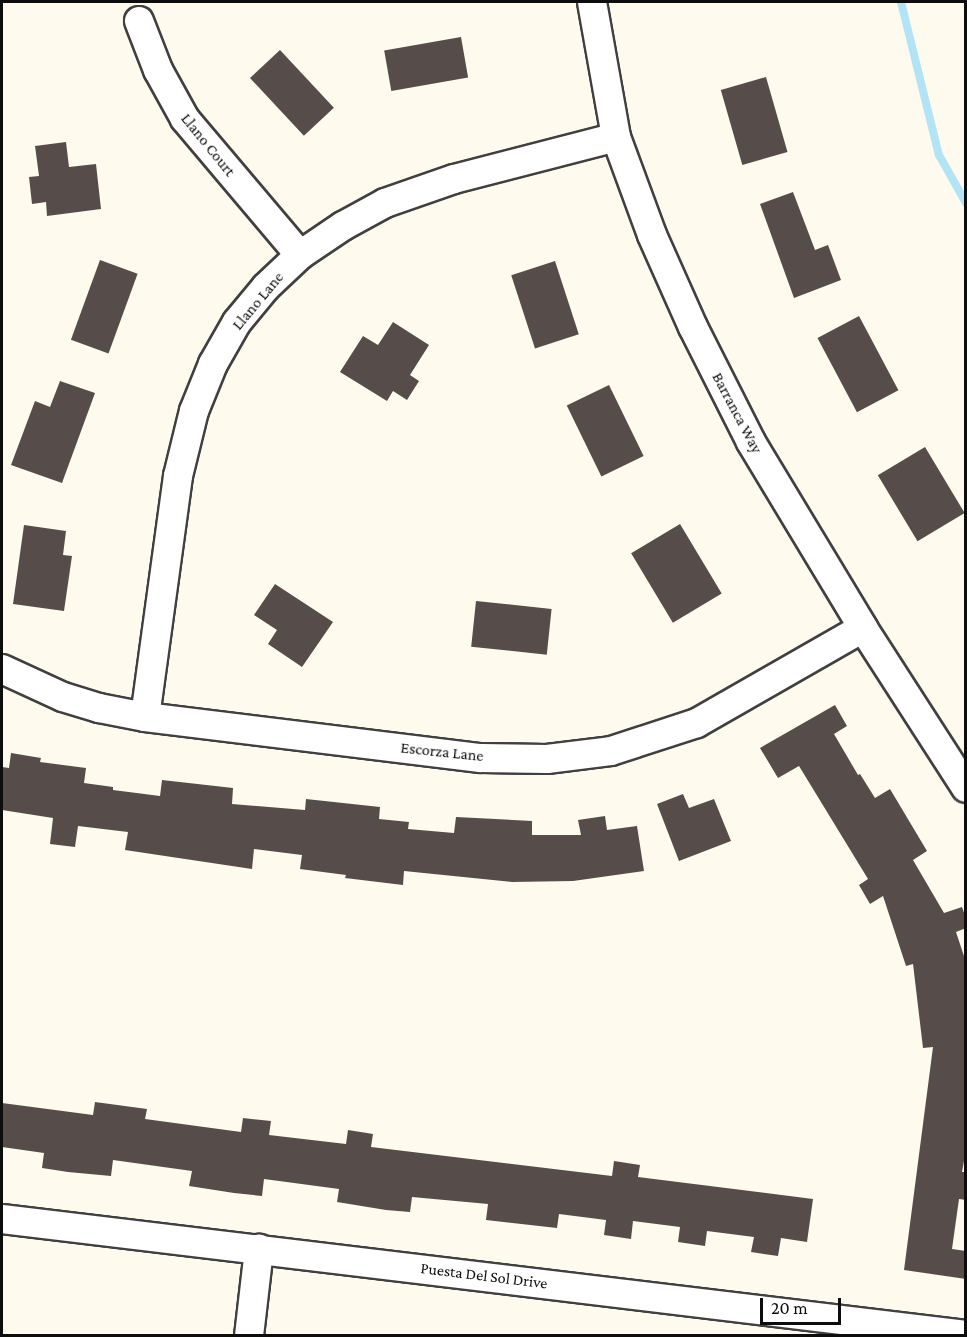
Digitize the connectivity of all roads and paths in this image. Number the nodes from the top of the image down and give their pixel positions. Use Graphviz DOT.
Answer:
graph roads {
  1 [pos="592,2"];
  2 [pos="139,21"];
  3 [pos="616,137"];
  4 [pos="300,255"];
  5 [pos="863,627"];
  6 [pos="2,669"];
  7 [pos="145,717"];
  8 [pos="966,788"];
  9 [pos="2,1219"];
  10 [pos="259,1249"];
  11 [pos="249,1335"];
  12 [pos="966,1335"];
  1 -- 3 [label="street, Barranca Way"];
  2 -- 4 [label="street, Llano Court"];
  3 -- 4 [label="street, Llano Lane"];
  3 -- 5 [label="street, Barranca Way"];
  4 -- 7 [label="street, Llano Lane"];
  5 -- 7 [label="street, Escorza Lane"];
  5 -- 8 [label="street, Barranca Way"];
  6 -- 7 [label="street, Escorza Lane"];
  9 -- 10 [label="street, Puesta Del Sol Drive"];
  10 -- 11 [label="street"];
  10 -- 12 [label="street, Puesta Del Sol Drive"];
}
